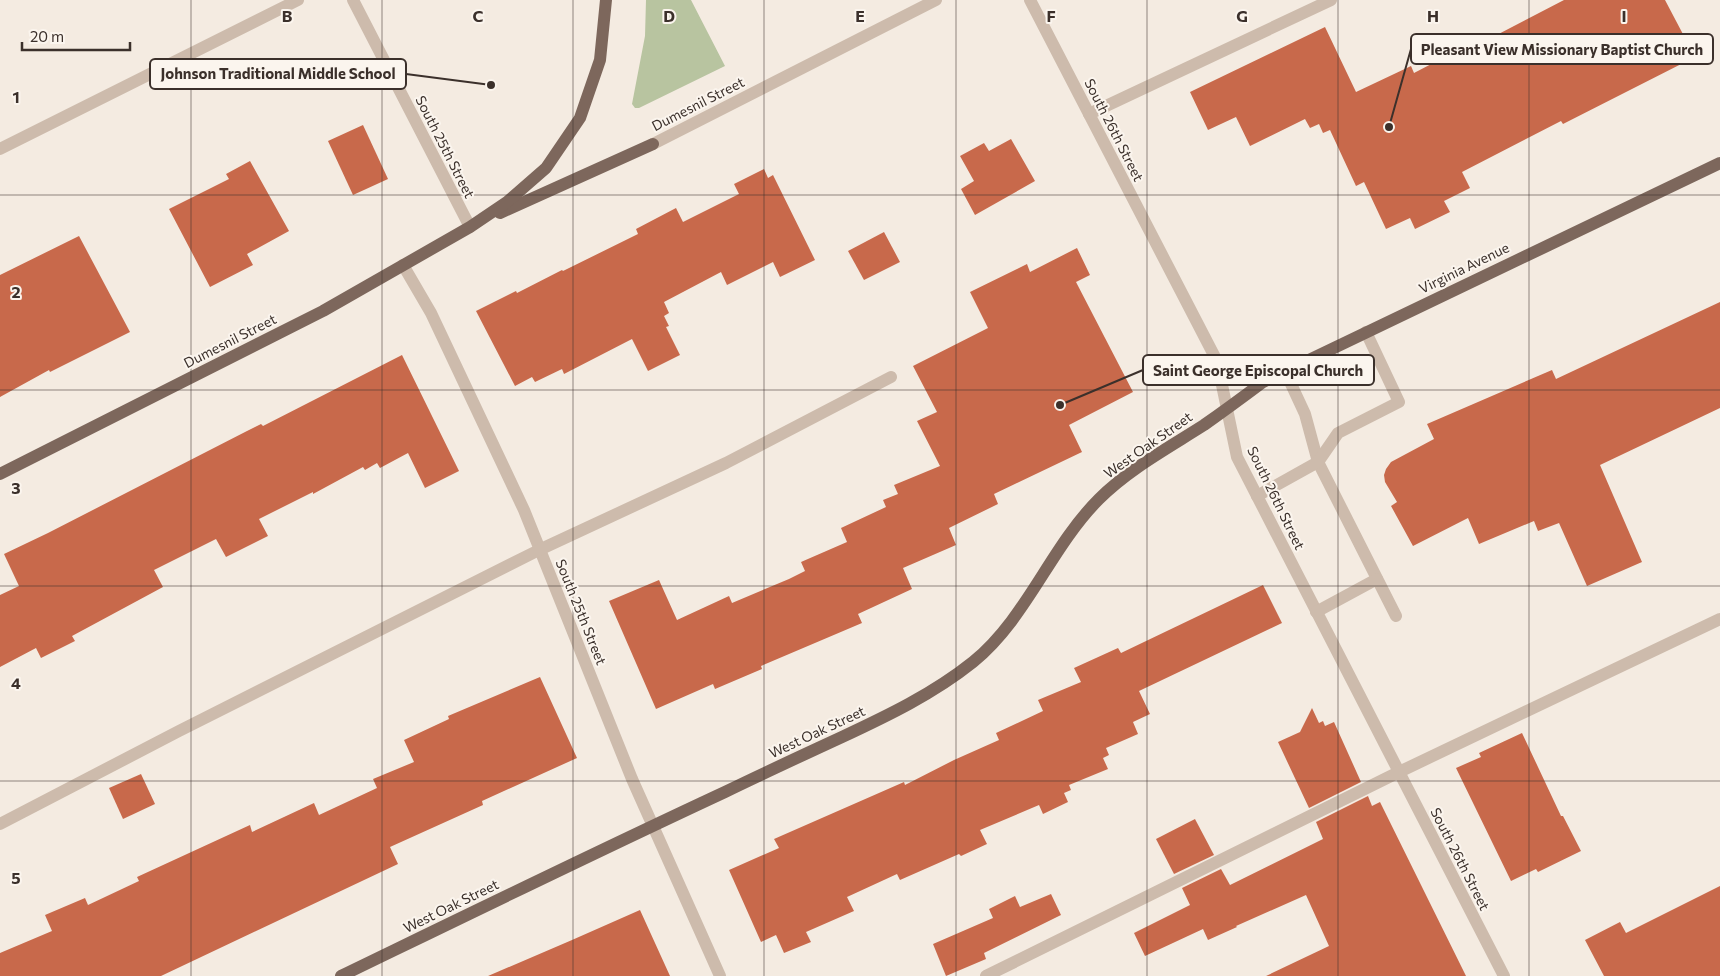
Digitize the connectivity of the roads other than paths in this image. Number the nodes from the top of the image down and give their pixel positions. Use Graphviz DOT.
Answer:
graph roads {
  1 [pos="298,0"];
  2 [pos="353,0"];
  3 [pos="606,0"];
  4 [pos="936,0"];
  5 [pos="1030,0"];
  6 [pos="1331,0"];
  7 [pos="1089,114"];
  8 [pos="653,144"];
  9 [pos="0,149"];
  10 [pos="1720,163"];
  11 [pos="470,227"];
  12 [pos="403,265"];
  13 [pos="1366,332"];
  14 [pos="1285,371"];
  15 [pos="891,377"];
  16 [pos="1227,410"];
  17 [pos="1318,462"];
  18 [pos="0,474"];
  19 [pos="1257,496"];
  20 [pos="539,550"];
  21 [pos="1377,579"];
  22 [pos="1316,612"];
  23 [pos="1396,616"];
  24 [pos="1720,620"];
  25 [pos="1399,772"];
  26 [pos="0,824"];
  27 [pos="653,826"];
  28 [pos="341,976"];
  29 [pos="720,976"];
  30 [pos="986,976"];
  31 [pos="1504,976"];
  1 -- 9 [label="street"];
  2 -- 11 [label="street, South 25th Street"];
  3 -- 11 [label="main road, Dumesnil Street"];
  4 -- 8 [label="street, Dumesnil Street"];
  5 -- 7 [label="street, South 26th Street"];
  6 -- 7 [label="street"];
  7 -- 16 [label="street, South 26th Street"];
  8 -- 11 [label="main road, Dumesnil Street"];
  10 -- 13 [label="main road, Virginia Avenue"];
  11 -- 12 [label="main road, Dumesnil Street"];
  12 -- 18 [label="main road, Dumesnil Street"];
  12 -- 20 [label="street, South 25th Street"];
  13 -- 14 [label="main road, Virginia Avenue"];
  13 -- 17 [label="street"];
  14 -- 16 [label="main road, Virginia Avenue"];
  14 -- 17 [label="street"];
  15 -- 20 [label="street"];
  16 -- 19 [label="street, South 26th Street"];
  16 -- 27 [label="main road, West Oak Street"];
  17 -- 19 [label="street"];
  17 -- 21 [label="street"];
  19 -- 22 [label="street, South 26th Street"];
  20 -- 26 [label="street"];
  20 -- 27 [label="street, South 25th Street"];
  21 -- 22 [label="street"];
  21 -- 23 [label="street"];
  22 -- 25 [label="street, South 26th Street"];
  24 -- 25 [label="street"];
  25 -- 30 [label="street"];
  25 -- 31 [label="street, South 26th Street"];
  27 -- 28 [label="main road, West Oak Street"];
  27 -- 29 [label="street, South 25th Street"];
}
